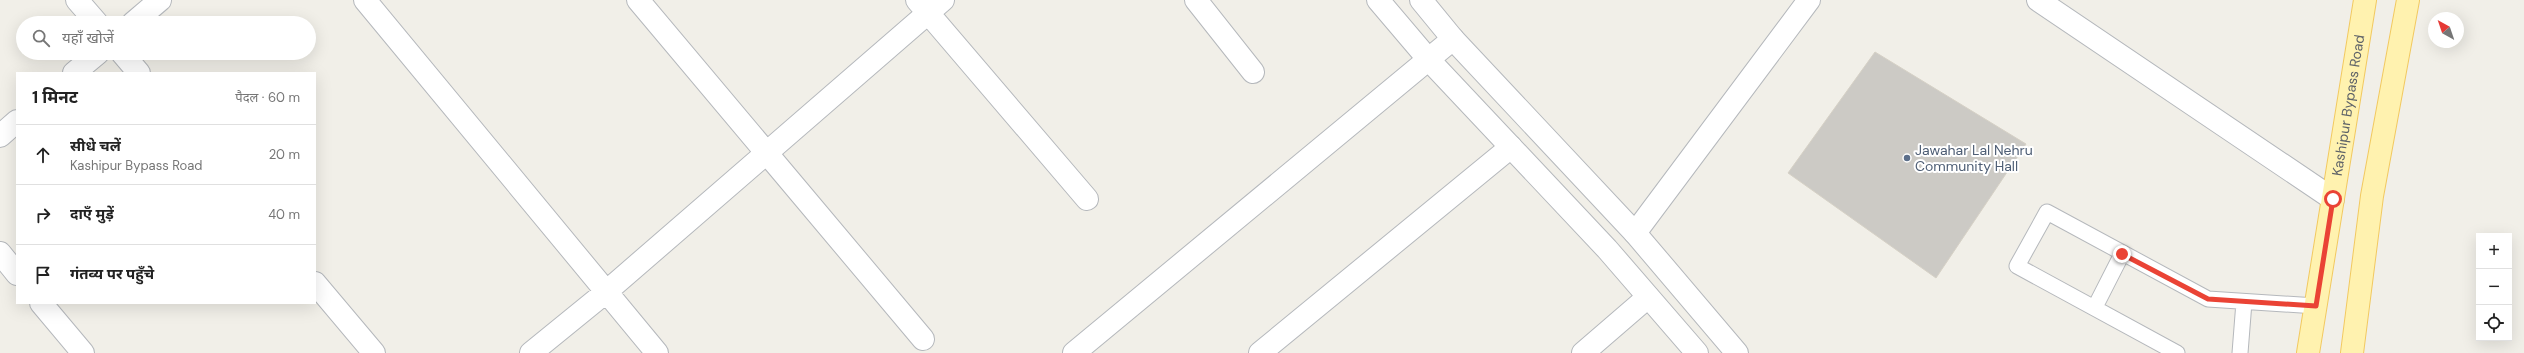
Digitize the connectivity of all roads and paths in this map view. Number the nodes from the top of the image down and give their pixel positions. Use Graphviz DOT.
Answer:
graph roads {
  1 [pos="78,0"];
  2 [pos="160,0"];
  3 [pos="365,0"];
  4 [pos="638,0"];
  5 [pos="1196,0"];
  6 [pos="1378,0"];
  7 [pos="1421,0"];
  8 [pos="1809,0"];
  9 [pos="2038,0"];
  10 [pos="2365,0"];
  11 [pos="2408,0"];
  12 [pos="930,4"];
  13 [pos="91,16"];
  14 [pos="141,16"];
  15 [pos="1453,39"];
  16 [pos="90,60"];
  17 [pos="128,60"];
  18 [pos="1429,60"];
  19 [pos="75,72"];
  20 [pos="138,72"];
  21 [pos="1253,72"];
  22 [pos="16,122"];
  23 [pos="0,136"];
  24 [pos="1511,147"];
  25 [pos="766,153"];
  26 [pos="1087,199"];
  27 [pos="2333,199"];
  28 [pos="1636,233"];
  29 [pos="0,253"];
  30 [pos="2122,254"];
  31 [pos="16,273"];
  32 [pos="316,284"];
  33 [pos="606,292"];
  34 [pos="1648,297"];
  35 [pos="2244,302"];
  36 [pos="42,304"];
  37 [pos="2316,306"];
  38 [pos="2095,307"];
  39 [pos="923,339"];
  40 [pos="83,353"];
  41 [pos="374,353"];
  42 [pos="531,353"];
  43 [pos="657,353"];
  44 [pos="1074,353"];
  45 [pos="1260,353"];
  46 [pos="1583,353"];
  47 [pos="1697,353"];
  48 [pos="1737,353"];
  49 [pos="2177,353"];
  50 [pos="2240,353"];
  51 [pos="2308,353"];
  52 [pos="2352,353"];
  1 -- 13 [label="street"];
  2 -- 14 [label="street"];
  3 -- 33 [label="street"];
  4 -- 25 [label="street"];
  5 -- 21 [label="street"];
  6 -- 18 [label="street"];
  7 -- 15 [label="street"];
  8 -- 28 [label="street"];
  9 -- 27 [label="street"];
  10 -- 27 [label="main road, Kashipur Bypass Road"];
  11 -- 52 [label="main road"];
  12 -- 25 [label="street"];
  12 -- 26 [label="street"];
  15 -- 18 [label="street"];
  15 -- 28 [label="street"];
  16 -- 19 [label="street"];
  17 -- 20 [label="street"];
  18 -- 24 [label="street"];
  18 -- 44 [label="street"];
  22 -- 23 [label="street"];
  24 -- 34 [label="street"];
  24 -- 45 [label="street"];
  25 -- 33 [label="street"];
  25 -- 39 [label="street"];
  27 -- 37 [label="main road, Kashipur Bypass Road"];
  28 -- 48 [label="street"];
  29 -- 31 [label="street"];
  30 -- 35 [label="lane"];
  30 -- 38 [label="lane"];
  30 -- 38 [label="lane"];
  32 -- 41 [label="street"];
  33 -- 42 [label="street"];
  33 -- 43 [label="street"];
  34 -- 46 [label="street"];
  34 -- 47 [label="street"];
  35 -- 37 [label="lane"];
  35 -- 50 [label="lane"];
  36 -- 40 [label="street"];
  37 -- 51 [label="main road, Kashipur Bypass Road"];
  38 -- 49 [label="lane"];
}
